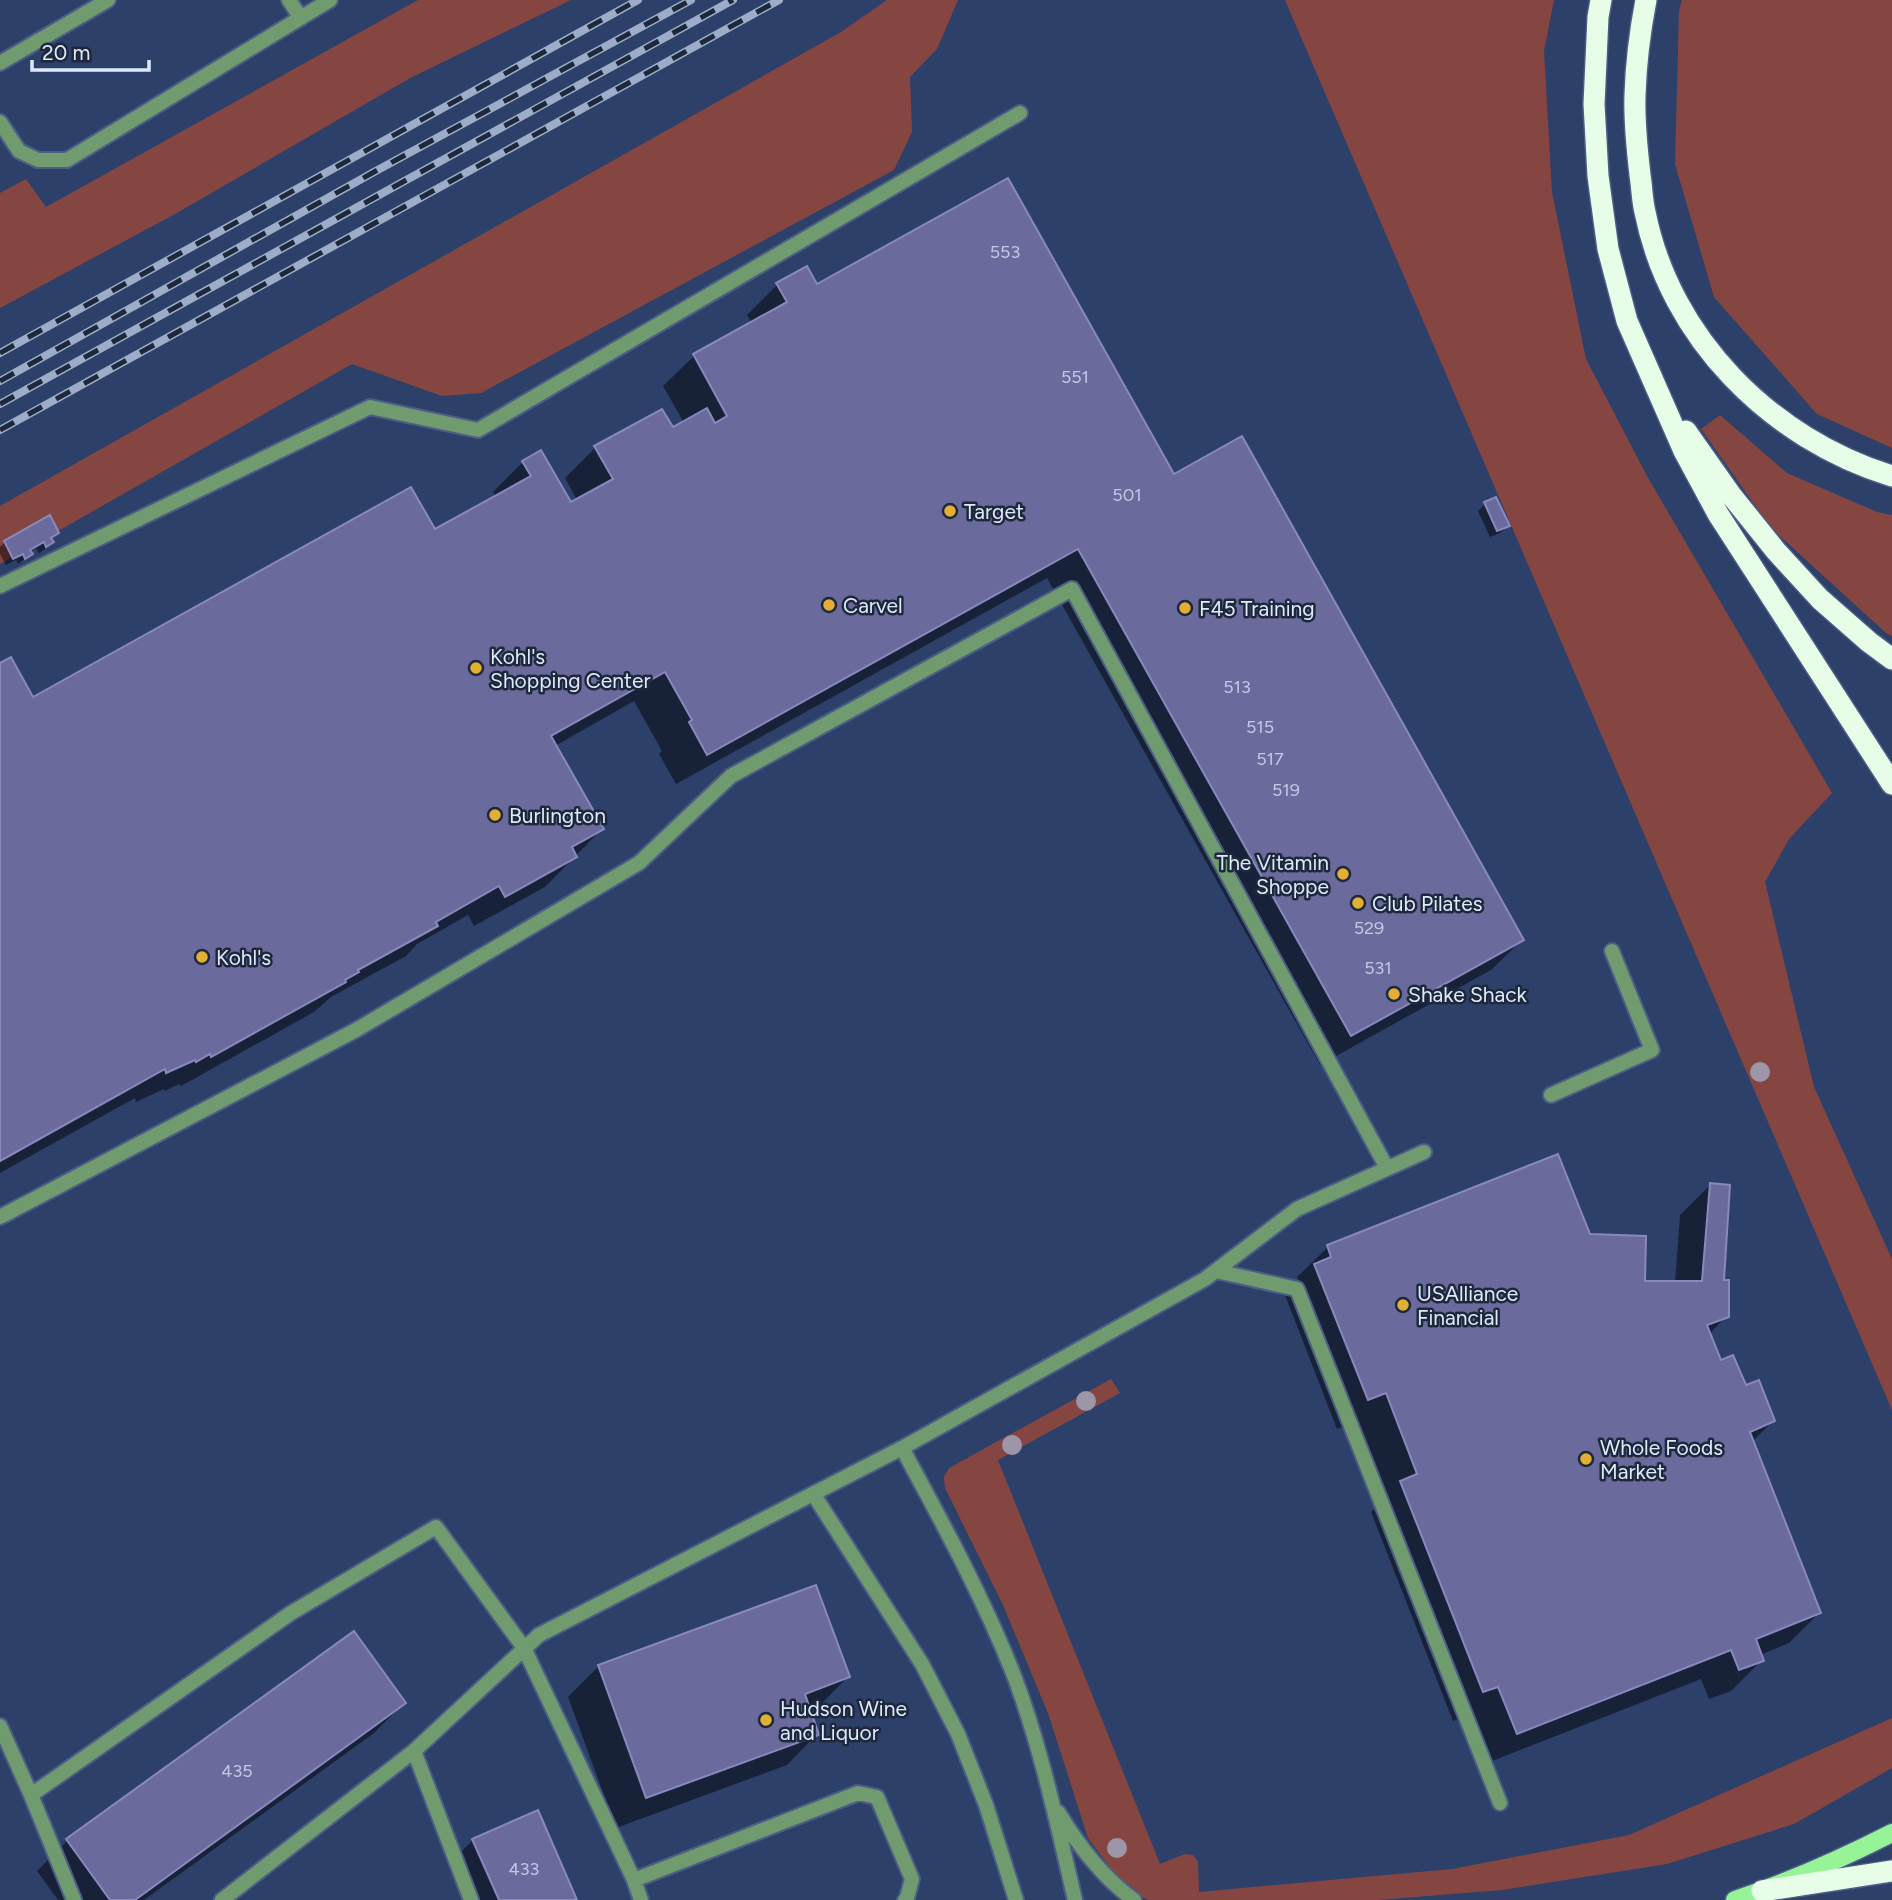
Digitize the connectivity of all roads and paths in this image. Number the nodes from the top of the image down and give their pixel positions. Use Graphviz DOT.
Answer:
graph roads {
  1 [pos="108,0"];
  2 [pos="289,0"];
  3 [pos="330,0"];
  4 [pos="1601,0"];
  5 [pos="1646,0"];
  6 [pos="300,18"];
  7 [pos="0,63"];
  8 [pos="1020,113"];
  9 [pos="0,122"];
  10 [pos="1653,383"];
  11 [pos="1892,476"];
  12 [pos="0,586"];
  13 [pos="1892,659"];
  14 [pos="1892,784"];
  15 [pos="1612,951"];
  16 [pos="1551,1095"];
  17 [pos="1424,1152"];
  18 [pos="1387,1168"];
  19 [pos="0,1217"];
  20 [pos="1216,1271"];
  21 [pos="902,1448"];
  22 [pos="814,1495"];
  23 [pos="524,1648"];
  24 [pos="0,1726"];
  25 [pos="414,1751"];
  26 [pos="31,1795"];
  27 [pos="1052,1802"];
  28 [pos="1500,1803"];
  29 [pos="1892,1833"];
  30 [pos="1892,1871"];
  31 [pos="634,1880"];
  32 [pos="1762,1891"];
  33 [pos="74,1900"];
  34 [pos="222,1900"];
  35 [pos="471,1900"];
  36 [pos="641,1900"];
  37 [pos="905,1900"];
  38 [pos="1016,1900"];
  39 [pos="1075,1900"];
  40 [pos="1134,1900"];
  41 [pos="1735,1900"];
  1 -- 7 [label="lane"];
  2 -- 6 [label="lane"];
  3 -- 6 [label="lane"];
  4 -- 10 [label="highway"];
  5 -- 11 [label="highway"];
  6 -- 9 [label="lane"];
  8 -- 12 [label="lane"];
  10 -- 13 [label="highway"];
  10 -- 14 [label="highway"];
  15 -- 16 [label="lane"];
  17 -- 18 [label="lane"];
  18 -- 19 [label="lane"];
  18 -- 20 [label="lane"];
  20 -- 21 [label="lane"];
  20 -- 28 [label="lane"];
  21 -- 22 [label="lane"];
  21 -- 27 [label="lane"];
  22 -- 23 [label="lane"];
  22 -- 38 [label="lane"];
  23 -- 25 [label="lane"];
  23 -- 26 [label="lane"];
  23 -- 31 [label="lane"];
  24 -- 26 [label="lane"];
  25 -- 34 [label="lane"];
  25 -- 35 [label="lane"];
  26 -- 33 [label="lane"];
  27 -- 39 [label="lane"];
  27 -- 40 [label="lane"];
  29 -- 32 [label="main road"];
  30 -- 32 [label="highway"];
  31 -- 36 [label="lane"];
  31 -- 37 [label="lane"];
  32 -- 41 [label="main road"];
}
